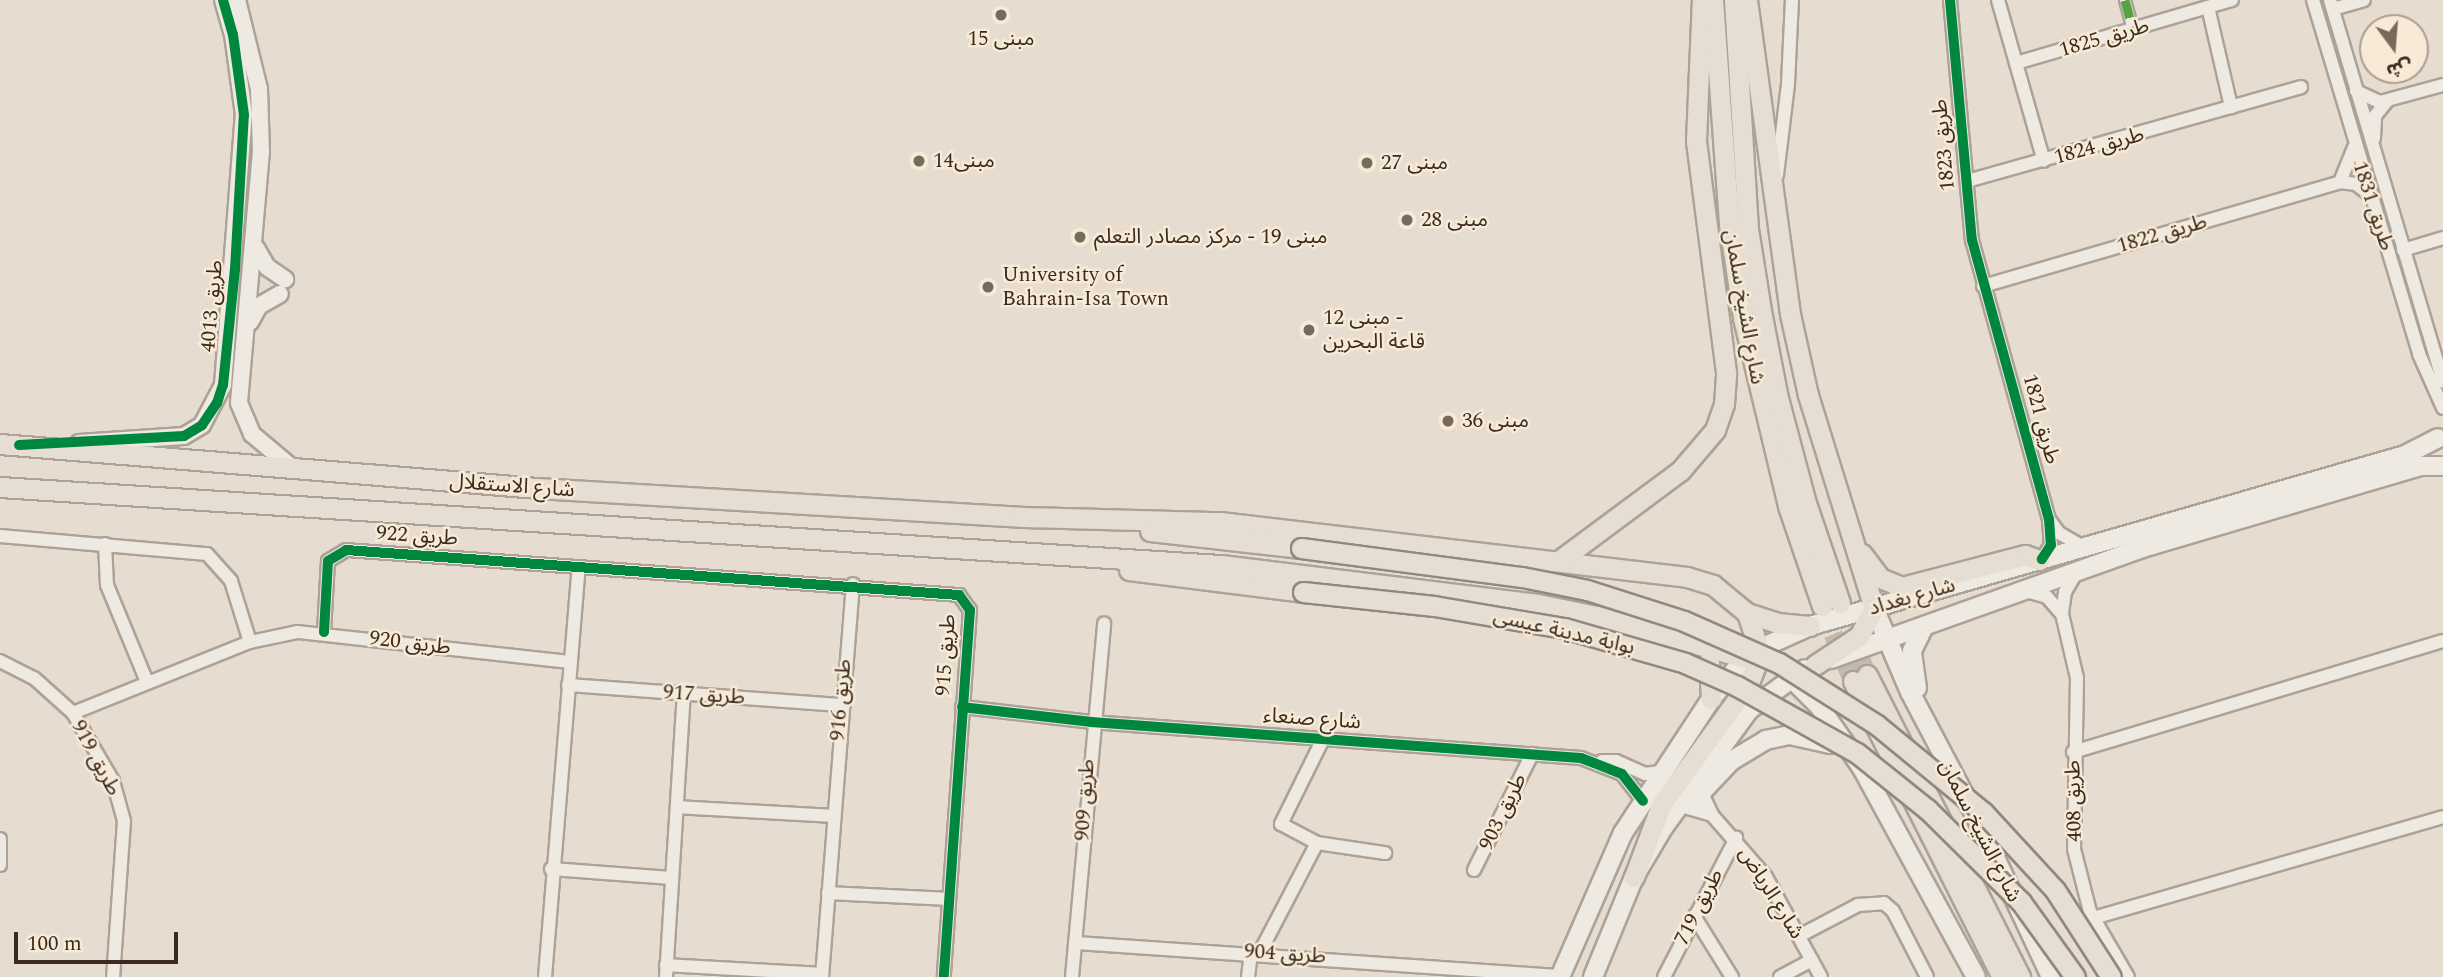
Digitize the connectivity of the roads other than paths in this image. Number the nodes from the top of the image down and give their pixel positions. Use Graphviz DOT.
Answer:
graph roads {
  1 [pos="223,0"];
  2 [pos="237,0"];
  3 [pos="1693,0"];
  4 [pos="1702,0"];
  5 [pos="1713,0"];
  6 [pos="1734,0"];
  7 [pos="1748,0"];
  8 [pos="1791,0"];
  9 [pos="1950,0"];
  10 [pos="1998,0"];
  11 [pos="2125,0"];
  12 [pos="2232,0"];
  13 [pos="2313,0"];
  14 [pos="2364,0"];
  15 [pos="2331,5"];
  16 [pos="2208,7"];
  17 [pos="2133,29"];
  18 [pos="2016,63"];
  19 [pos="2443,85"];
  20 [pos="2301,87"];
  21 [pos="2356,90"];
  22 [pos="2387,101"];
  23 [pos="2231,107"];
  24 [pos="1696,141"];
  25 [pos="2372,146"];
  26 [pos="2355,147"];
  27 [pos="2044,161"];
  28 [pos="1967,181"];
  29 [pos="2340,182"];
  30 [pos="1775,193"];
  31 [pos="2369,194"];
  32 [pos="2443,238"];
  33 [pos="256,247"];
  34 [pos="2403,250"];
  35 [pos="243,280"];
  36 [pos="1983,286"];
  37 [pos="247,327"];
  38 [pos="2443,382"];
  39 [pos="2443,408"];
  40 [pos="2441,433"];
  41 [pos="10,445"];
  42 [pos="2443,464"];
  43 [pos="291,467"];
  44 [pos="0,487"];
  45 [pos="1622,514"];
  46 [pos="1024,517"];
  47 [pos="2049,519"];
  48 [pos="0,536"];
  49 [pos="1852,539"];
  50 [pos="105,544"];
  51 [pos="937,545"];
  52 [pos="2083,547"];
  53 [pos="1560,560"];
  54 [pos="2040,560"];
  55 [pos="1597,564"];
  56 [pos="579,567"];
  57 [pos="2076,573"];
  58 [pos="853,584"];
  59 [pos="2025,590"];
  60 [pos="1837,608"];
  61 [pos="1748,614"];
  62 [pos="2062,614"];
  63 [pos="1598,616"];
  64 [pos="1104,622"];
  65 [pos="1879,623"];
  66 [pos="1810,626"];
  67 [pos="1923,628"];
  68 [pos="324,632"];
  69 [pos="2443,641"];
  70 [pos="250,642"];
  71 [pos="1703,648"];
  72 [pos="1754,657"];
  73 [pos="0,661"];
  74 [pos="570,662"];
  75 [pos="1815,665"];
  76 [pos="1790,676"];
  77 [pos="147,682"];
  78 [pos="568,685"];
  79 [pos="684,694"];
  80 [pos="1710,698"];
  81 [pos="840,705"];
  82 [pos="962,707"];
  83 [pos="73,713"];
  84 [pos="1091,722"];
  85 [pos="1924,723"];
  86 [pos="1323,739"];
  87 [pos="2073,752"];
  88 [pos="1532,754"];
  89 [pos="1598,762"];
  90 [pos="1862,768"];
  91 [pos="1660,772"];
  92 [pos="1701,792"];
  93 [pos="1643,801"];
  94 [pos="677,807"];
  95 [pos="1688,808"];
  96 [pos="1712,815"];
  97 [pos="833,816"];
  98 [pos="2443,817"];
  99 [pos="1736,838"];
  100 [pos="0,839"];
  101 [pos="1317,843"];
  102 [pos="1385,853"];
  103 [pos="0,865"];
  104 [pos="551,869"];
  105 [pos="1474,870"];
  106 [pos="1634,877"];
  107 [pos="672,878"];
  108 [pos="828,893"];
  109 [pos="949,899"];
  110 [pos="1694,916"];
  111 [pos="2093,918"];
  112 [pos="1800,936"];
  113 [pos="1075,943"];
  114 [pos="1256,952"];
  115 [pos="1812,960"];
  116 [pos="666,971"];
  117 [pos="1419,971"];
  118 [pos="1494,974"];
  119 [pos="822,976"];
  120 [pos="1560,976"];
  121 [pos="113,977"];
  122 [pos="545,977"];
  123 [pos="944,977"];
  124 [pos="1072,977"];
  125 [pos="1248,977"];
  126 [pos="1592,977"];
  127 [pos="1664,977"];
  128 [pos="1732,977"];
  129 [pos="1780,977"];
  130 [pos="1821,977"];
  131 [pos="1927,977"];
  132 [pos="1976,977"];
  133 [pos="2002,977"];
  134 [pos="2020,977"];
  135 [pos="2051,977"];
  136 [pos="2075,977"];
  137 [pos="2111,977"];
  138 [pos="2129,977"];
  1 -- 35 [label="street, طريق 4013"];
  2 -- 33 [label="street, طريق 4013"];
  3 -- 24 [label="street"];
  4 -- 24 [label="main road"];
  5 -- 60 [label="main road, شارع الشيخ سلمان"];
  6 -- 60 [label="main road, شارع الشيخ سلمان"];
  7 -- 30 [label="main road"];
  8 -- 30 [label="street"];
  9 -- 28 [label="street, طريق 1823"];
  10 -- 18 [label="street"];
  11 -- 17 [label="street"];
  12 -- 16 [label="street, طريق 1825"];
  13 -- 26 [label="street, طريق 1831"];
  14 -- 15 [label="street"];
  15 -- 21 [label="street, طريق 1831"];
  16 -- 17 [label="street, طريق 1825"];
  16 -- 23 [label="street"];
  17 -- 18 [label="street, طريق 1825"];
  18 -- 27 [label="street"];
  19 -- 22 [label="street"];
  20 -- 23 [label="street, طريق 1824"];
  21 -- 22 [label="street"];
  21 -- 25 [label="street, طريق 1831"];
  22 -- 25 [label="street"];
  23 -- 27 [label="street, طريق 1824"];
  24 -- 45 [label="main road"];
  25 -- 34 [label="street, طريق 1831"];
  26 -- 29 [label="street"];
  26 -- 31 [label="street, طريق 1831"];
  27 -- 28 [label="street, طريق 1824"];
  28 -- 36 [label="street, طريق 1823"];
  29 -- 31 [label="street"];
  29 -- 36 [label="street, طريق 1822"];
  30 -- 49 [label="main road"];
  31 -- 39 [label="street, طريق 1831"];
  32 -- 34 [label="street"];
  33 -- 35 [label="street, طريق 4013"];
  33 -- 37 [label="street"];
  34 -- 38 [label="street, طريق 1831"];
  35 -- 37 [label="street, طريق 4013"];
  35 -- 41 [label="street, طريق 4013"];
  36 -- 47 [label="street, طريق 1821"];
  37 -- 43 [label="street, طريق 4013"];
  40 -- 42 [label="main road"];
  40 -- 52 [label="main road, شارع بغداد"];
  41 -- 43 [label="main road, شارع الاستقلال"];
  42 -- 57 [label="main road, شارع بغداد"];
  43 -- 46 [label="main road, شارع الاستقلال"];
  44 -- 51 [label="main road, شارع الاستقلال"];
  45 -- 53 [label="main road"];
  45 -- 55 [label="main road"];
  46 -- 53 [label="main road"];
  46 -- 137 [label="main road, بوابة مدينة عيسى, bridge"];
  47 -- 52 [label="street"];
  47 -- 54 [label="street, طريق 1821"];
  48 -- 50 [label="street"];
  49 -- 54 [label="main road"];
  49 -- 65 [label="main road"];
  50 -- 70 [label="street"];
  50 -- 77 [label="street"];
  51 -- 63 [label="main road"];
  51 -- 136 [label="main road, بوابة مدينة عيسى, bridge"];
  52 -- 54 [label="main road, شارع بغداد"];
  53 -- 55 [label="main road"];
  54 -- 65 [label="main road, شارع بغداد"];
  55 -- 61 [label="main road"];
  55 -- 63 [label="main road"];
  56 -- 58 [label="street, طريق 915"];
  56 -- 68 [label="street, طريق 922"];
  56 -- 74 [label="street"];
  57 -- 59 [label="main road, شارع بغداد"];
  57 -- 62 [label="street, طريق 408"];
  58 -- 81 [label="street, طريق 916"];
  58 -- 82 [label="street, طريق 915"];
  59 -- 62 [label="street"];
  59 -- 67 [label="main road, شارع بغداد"];
  60 -- 65 [label="main road"];
  60 -- 66 [label="main road, شارع بغداد"];
  61 -- 66 [label="main road"];
  61 -- 72 [label="main road"];
  62 -- 87 [label="street, طريق 408"];
  63 -- 71 [label="main road"];
  64 -- 84 [label="street, طريق 909"];
  65 -- 67 [label="main road, شارع بغداد"];
  65 -- 75 [label="main road"];
  65 -- 85 [label="main road, شارع الشيخ سلمان"];
  66 -- 72 [label="main road, شارع بغداد"];
  67 -- 85 [label="main road"];
  68 -- 70 [label="street, طريق 920"];
  68 -- 74 [label="street, طريق 920"];
  69 -- 87 [label="street"];
  70 -- 77 [label="street, طريق 920"];
  71 -- 72 [label="main road"];
  71 -- 80 [label="main road"];
  72 -- 76 [label="main road"];
  72 -- 80 [label="main road, شارع بغداد"];
  72 -- 106 [label="main road"];
  73 -- 83 [label="street, طريق 919"];
  74 -- 78 [label="street"];
  75 -- 76 [label="main road"];
  76 -- 90 [label="main road"];
  76 -- 106 [label="main road"];
  77 -- 83 [label="street, طريق 920"];
  78 -- 79 [label="street, طريق 917"];
  78 -- 104 [label="street"];
  79 -- 81 [label="street, طريق 917"];
  79 -- 94 [label="street"];
  80 -- 91 [label="main road, شارع بغداد"];
  81 -- 97 [label="street, طريق 916"];
  82 -- 84 [label="street, شارع صنعاء"];
  82 -- 109 [label="street, طريق 915"];
  83 -- 121 [label="street, طريق 919"];
  84 -- 86 [label="street, شارع صنعاء"];
  84 -- 113 [label="street, طريق 909"];
  85 -- 135 [label="main road, شارع الشيخ سلمان"];
  86 -- 88 [label="street, شارع صنعاء"];
  86 -- 101 [label="street"];
  87 -- 111 [label="street, طريق 408"];
  88 -- 89 [label="street, شارع صنعاء"];
  88 -- 105 [label="street, طريق 903"];
  89 -- 91 [label="street, شارع صنعاء"];
  89 -- 93 [label="street, شارع صنعاء"];
  90 -- 92 [label="main road"];
  90 -- 132 [label="main road"];
  91 -- 93 [label="main road, شارع بغداد"];
  92 -- 95 [label="main road"];
  92 -- 96 [label="street, شارع الرياض"];
  93 -- 120 [label="main road, شارع بغداد"];
  94 -- 97 [label="street"];
  94 -- 107 [label="street"];
  95 -- 96 [label="street, شارع الرياض"];
  95 -- 106 [label="main road"];
  96 -- 99 [label="street, شارع الرياض"];
  97 -- 108 [label="street, طريق 916"];
  98 -- 111 [label="street"];
  99 -- 110 [label="street, طريق 719"];
  99 -- 112 [label="street, شارع الرياض"];
  100 -- 103 [label="street"];
  101 -- 102 [label="street"];
  101 -- 114 [label="street"];
  104 -- 107 [label="street"];
  104 -- 122 [label="street"];
  106 -- 126 [label="main road"];
  107 -- 116 [label="street"];
  108 -- 109 [label="street"];
  108 -- 119 [label="street, طريق 916"];
  109 -- 123 [label="street, طريق 915"];
  110 -- 127 [label="street, طريق 719"];
  110 -- 128 [label="street"];
  111 -- 138 [label="street, طريق 408"];
  112 -- 115 [label="street, شارع الرياض"];
  112 -- 131 [label="street"];
  113 -- 114 [label="street, طريق 904"];
  113 -- 124 [label="street, طريق 909"];
  114 -- 117 [label="street, طريق 904"];
  114 -- 125 [label="street"];
  115 -- 129 [label="street"];
  115 -- 130 [label="street, شارع الرياض"];
  116 -- 119 [label="street, طريق 916"];
  117 -- 118 [label="street, طريق 904"];
  118 -- 120 [label="street, طريق 904"];
  133 -- 134 [label="main road, شارع الشيخ سلمان"];
}
